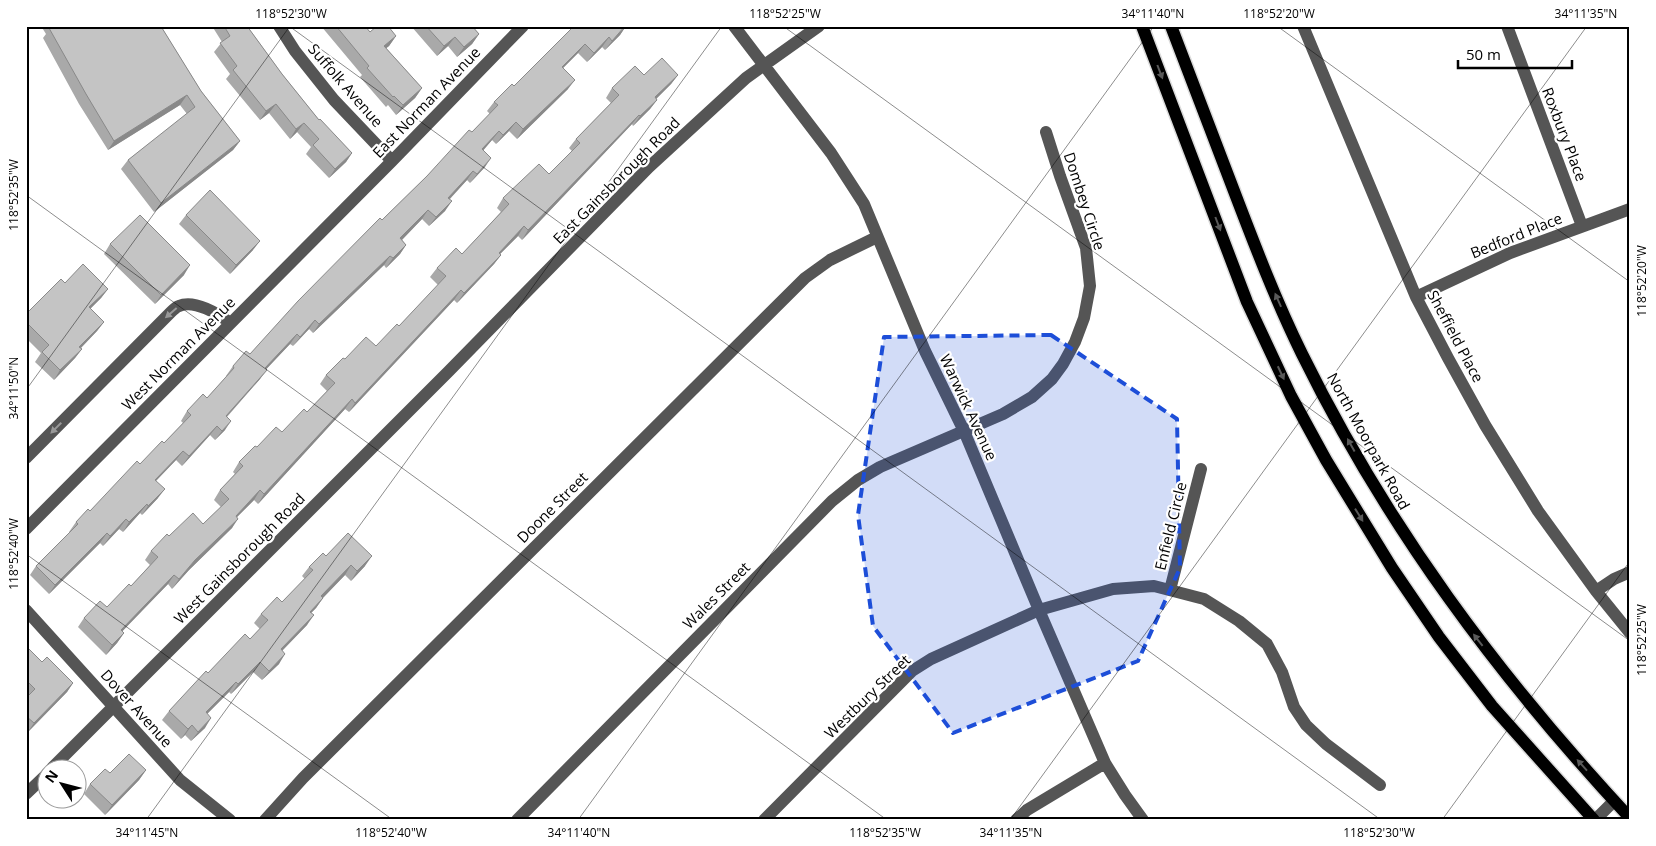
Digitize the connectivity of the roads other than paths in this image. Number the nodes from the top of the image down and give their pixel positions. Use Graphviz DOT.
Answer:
graph roads {
  1 [pos="279,26"];
  2 [pos="734,26"];
  3 [pos="819,26"];
  4 [pos="1142,26"];
  5 [pos="1171,26"];
  6 [pos="1303,26"];
  7 [pos="1507,26"];
  8 [pos="515,29"];
  9 [pos="763,64"];
  10 [pos="1046,132"];
  11 [pos="392,161"];
  12 [pos="352,200"];
  13 [pos="1630,209"];
  14 [pos="1582,226"];
  15 [pos="877,237"];
  16 [pos="1416,297"];
  17 [pos="230,323"];
  18 [pos="449,371"];
  19 [pos="964,431"];
  20 [pos="26,458"];
  21 [pos="1201,469"];
  22 [pos="26,529"];
  23 [pos="1630,572"];
  24 [pos="1170,590"];
  25 [pos="1596,591"];
  26 [pos="26,610"];
  27 [pos="1039,610"];
  28 [pos="1630,633"];
  29 [pos="113,707"];
  30 [pos="62,758"];
  31 [pos="1105,763"];
  32 [pos="38,783"];
  33 [pos="1380,786"];
  34 [pos="26,794"];
  35 [pos="1614,801"];
  36 [pos="1630,818"];
  37 [pos="230,820"];
  38 [pos="265,820"];
  39 [pos="517,820"];
  40 [pos="764,820"];
  41 [pos="1016,820"];
  42 [pos="1143,820"];
  43 [pos="1594,820"];
  1 -- 11 [label="street, Suffolk Avenue"];
  2 -- 9 [label="street, Warwick Avenue"];
  3 -- 9 [label="street, East Gainsborough Road"];
  4 -- 43 [label="main road, one-way"];
  35 -- 5 [label="main road, North Moorpark Road, one-way"];
  6 -- 16 [label="street, Sheffield Place"];
  7 -- 14 [label="street, Roxbury Place"];
  8 -- 11 [label="street, East Norman Avenue"];
  9 -- 15 [label="street, Warwick Avenue"];
  9 -- 18 [label="street, East Gainsborough Road"];
  10 -- 19 [label="street, Dombey Circle"];
  11 -- 12 [label="street, East Norman Avenue"];
  12 -- 17 [label="street, West Norman Avenue"];
  13 -- 14 [label="street, Bedford Place"];
  14 -- 16 [label="street, Bedford Place"];
  15 -- 19 [label="street, Warwick Avenue"];
  15 -- 38 [label="street, Doone Street"];
  16 -- 25 [label="street, Sheffield Place"];
  17 -- 20 [label="street, one-way"];
  17 -- 22 [label="street, West Norman Avenue"];
  18 -- 29 [label="street, West Gainsborough Road"];
  19 -- 27 [label="street, Warwick Avenue"];
  19 -- 39 [label="street, Wales Street"];
  21 -- 24 [label="street, Enfield Circle"];
  23 -- 25 [label="street"];
  24 -- 27 [label="street, Westbury Street"];
  24 -- 33 [label="street, Westbury Street"];
  25 -- 28 [label="street, Sheffield Place"];
  26 -- 29 [label="street, Dover Avenue"];
  27 -- 31 [label="street, Warwick Avenue"];
  27 -- 40 [label="street, Westbury Street"];
  29 -- 30 [label="street, West Gainsborough Road"];
  29 -- 37 [label="street, Dover Avenue"];
  31 -- 41 [label="street"];
  31 -- 42 [label="street, Warwick Avenue"];
  32 -- 34 [label="street"];
  35 -- 36 [label="main road, North Moorpark Road"];
  35 -- 43 [label="street"];
}
